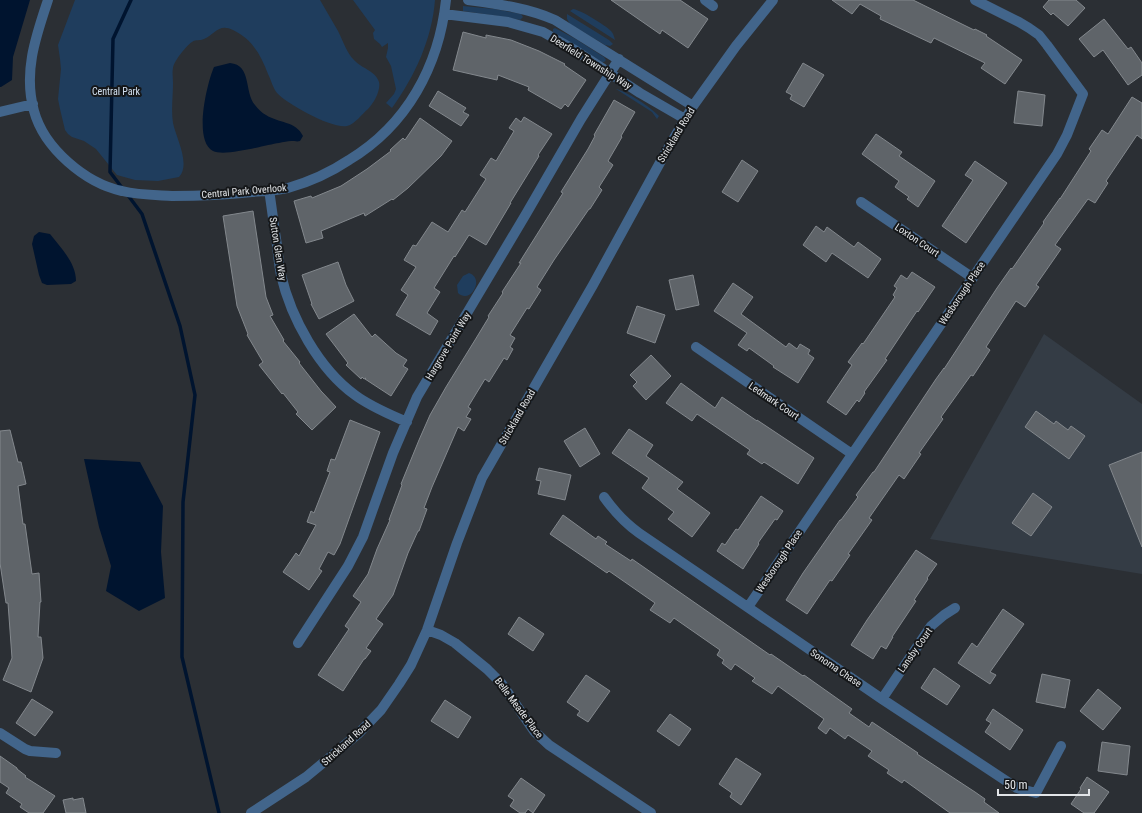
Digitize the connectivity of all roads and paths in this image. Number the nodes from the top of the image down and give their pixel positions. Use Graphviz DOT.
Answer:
graph roads {
  1 [pos="48,0"];
  2 [pos="446,0"];
  3 [pos="468,0"];
  4 [pos="773,0"];
  5 [pos="975,0"];
  6 [pos="444,14"];
  7 [pos="619,59"];
  8 [pos="610,73"];
  9 [pos="33,104"];
  10 [pos="693,106"];
  11 [pos="0,112"];
  12 [pos="685,119"];
  13 [pos="269,190"];
  14 [pos="861,202"];
  15 [pos="973,278"];
  16 [pos="696,347"];
  17 [pos="407,422"];
  18 [pos="852,454"];
  19 [pos="604,497"];
  20 [pos="748,607"];
  21 [pos="955,608"];
  22 [pos="427,630"];
  23 [pos="298,643"];
  24 [pos="882,699"];
  25 [pos="0,732"];
  26 [pos="1061,746"];
  27 [pos="56,753"];
  28 [pos="251,813"];
  29 [pos="650,813"];
  1 -- 9 [label="street"];
  2 -- 6 [label="street, Central Park Overlook"];
  3 -- 7 [label="street, Deerfield Township Way"];
  4 -- 10 [label="street, Strickland Road"];
  5 -- 15 [label="street, Wesborough Place"];
  6 -- 8 [label="street, Deerfield Township Way"];
  6 -- 13 [label="street, Central Park Overlook"];
  7 -- 8 [label="street, Hargrove Point Way"];
  7 -- 10 [label="street, Deerfield Township Way"];
  8 -- 12 [label="street, Deerfield Township Way"];
  8 -- 17 [label="street, Hargrove Point Way"];
  9 -- 11 [label="street"];
  9 -- 13 [label="street, Central Park Overlook"];
  10 -- 12 [label="street, Strickland Road"];
  12 -- 22 [label="street, Strickland Road"];
  13 -- 17 [label="street, Sutton Glen Way"];
  14 -- 15 [label="street, Loxton Court"];
  15 -- 18 [label="street, Wesborough Place"];
  16 -- 18 [label="street, Ledmark Court"];
  17 -- 23 [label="street, Hargrove Point Way"];
  18 -- 20 [label="street, Wesborough Place"];
  19 -- 20 [label="street, Sonoma Chase"];
  20 -- 24 [label="street, Sonoma Chase"];
  21 -- 24 [label="street, Lansby Court"];
  22 -- 28 [label="street, Strickland Road"];
  22 -- 29 [label="street, Belle Meade Place"];
  24 -- 26 [label="street, Sonoma Chase"];
  25 -- 27 [label="street"];
}
